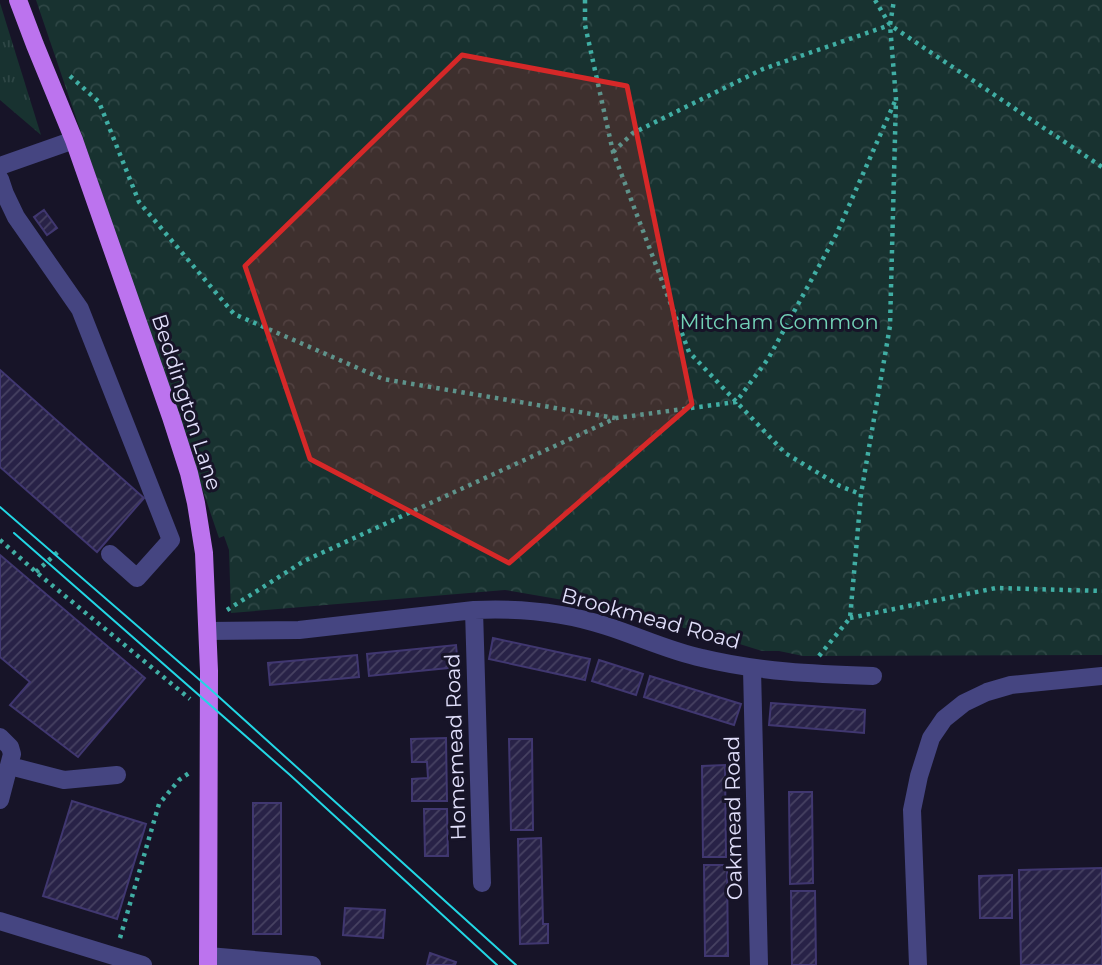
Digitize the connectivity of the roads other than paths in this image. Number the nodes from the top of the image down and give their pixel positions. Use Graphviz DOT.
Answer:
graph roads {
  1 [pos="18,0"];
  2 [pos="74,140"];
  3 [pos="0,166"];
  4 [pos="0,179"];
  5 [pos="110,554"];
  6 [pos="474,610"];
  7 [pos="208,631"];
  8 [pos="752,669"];
  9 [pos="873,676"];
  10 [pos="1102,676"];
  11 [pos="0,737"];
  12 [pos="10,766"];
  13 [pos="117,775"];
  14 [pos="0,800"];
  15 [pos="482,883"];
  16 [pos="0,921"];
  17 [pos="208,961"];
  18 [pos="143,965"];
  19 [pos="312,965"];
  20 [pos="760,965"];
  21 [pos="918,965"];
  1 -- 2 [label="main road, Beddington Lane"];
  2 -- 3 [label="street"];
  2 -- 7 [label="main road, Beddington Lane"];
  4 -- 5 [label="street"];
  6 -- 7 [label="street, Brookmead Road"];
  6 -- 8 [label="street, Brookmead Road"];
  6 -- 15 [label="street, Homemead Road"];
  7 -- 17 [label="main road, Beddington Lane"];
  8 -- 9 [label="street, Brookmead Road"];
  8 -- 20 [label="street, Oakmead Road"];
  10 -- 21 [label="street"];
  11 -- 12 [label="street"];
  12 -- 13 [label="street"];
  12 -- 14 [label="street"];
  16 -- 18 [label="street"];
  17 -- 19 [label="street"];
}
